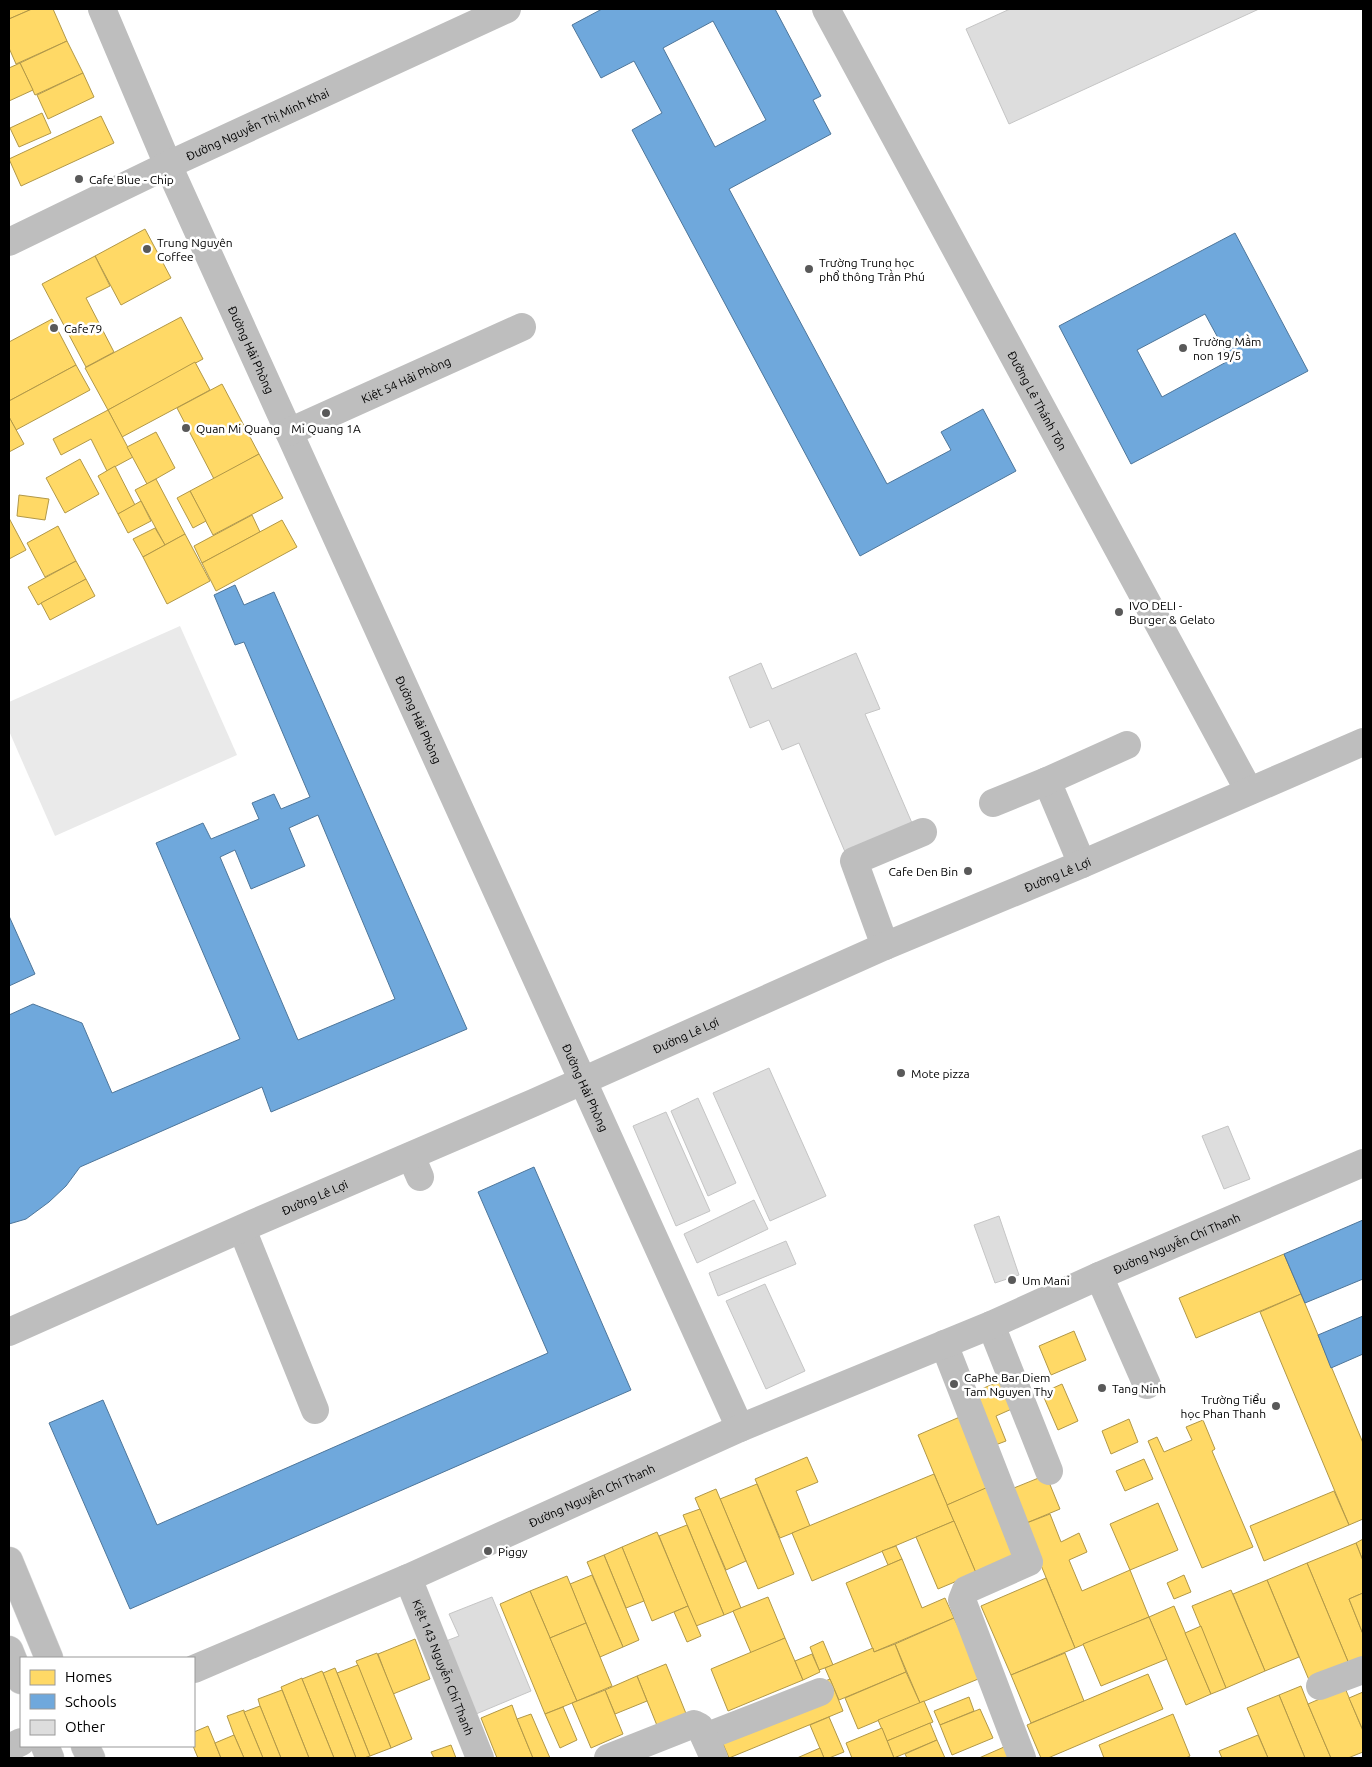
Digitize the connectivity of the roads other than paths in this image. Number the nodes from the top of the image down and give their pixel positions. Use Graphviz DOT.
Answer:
graph roads {
  1 [pos="102,9"];
  2 [pos="507,9"];
  3 [pos="826,9"];
  4 [pos="168,165"];
  5 [pos="9,242"];
  6 [pos="522,327"];
  7 [pos="289,432"];
  8 [pos="1363,742"];
  9 [pos="1127,745"];
  10 [pos="1047,781"];
  11 [pos="1249,791"];
  12 [pos="993,803"];
  13 [pos="923,832"];
  14 [pos="1082,864"];
  15 [pos="885,946"];
  16 [pos="584,1080"];
  17 [pos="1363,1164"];
  18 [pos="242,1229"];
  19 [pos="1099,1276"];
  20 [pos="991,1325"];
  21 [pos="9,1332"];
  22 [pos="944,1344"];
  23 [pos="1147,1385"];
  24 [pos="315,1410"];
  25 [pos="740,1428"];
  26 [pos="1048,1471"];
  27 [pos="9,1561"];
  28 [pos="408,1578"];
  29 [pos="9,1650"];
  30 [pos="49,1657"];
  31 [pos="195,1669"];
  32 [pos="1363,1670"];
  33 [pos="20,1678"];
  34 [pos="1320,1686"];
  35 [pos="820,1692"];
  36 [pos="706,1740"];
  37 [pos="480,1758"];
  38 [pos="608,1758"];
  39 [pos="1022,1758"];
  1 -- 4 [label="street, Đường Hải Phòng"];
  2 -- 4 [label="street, Đường Nguyễn Thị Minh Khai"];
  3 -- 11 [label="street, Đường Lê Thánh Tôn"];
  4 -- 5 [label="street, Đường Nguyễn Thị Minh Khai"];
  4 -- 7 [label="street, Đường Hải Phòng"];
  6 -- 7 [label="street, Kiệt 54 Hải Phòng"];
  7 -- 16 [label="street, Đường Hải Phòng"];
  8 -- 11 [label="street, Đường Lê Lợi"];
  9 -- 10 [label="street"];
  10 -- 12 [label="street"];
  10 -- 14 [label="street"];
  11 -- 14 [label="street, Đường Lê Lợi"];
  13 -- 15 [label="street"];
  14 -- 15 [label="street, Đường Lê Lợi"];
  15 -- 16 [label="street, Đường Lê Lợi"];
  16 -- 18 [label="street, Đường Lê Lợi"];
  16 -- 25 [label="street, Đường Hải Phòng"];
  17 -- 19 [label="street, Đường Nguyễn Chí Thanh"];
  18 -- 21 [label="street, Đường Lê Lợi"];
  18 -- 24 [label="street"];
  19 -- 20 [label="street, Đường Nguyễn Chí Thanh"];
  19 -- 23 [label="street"];
  20 -- 22 [label="street, Đường Nguyễn Chí Thanh"];
  20 -- 26 [label="street"];
  22 -- 25 [label="street, Đường Nguyễn Chí Thanh"];
  22 -- 39 [label="street"];
  25 -- 28 [label="street, Đường Nguyễn Chí Thanh"];
  27 -- 30 [label="main road"];
  28 -- 31 [label="street, Đường Nguyễn Chí Thanh"];
  28 -- 37 [label="street, Kiệt 143 Nguyễn Chí Thanh"];
  29 -- 33 [label="main road"];
  32 -- 34 [label="street"];
  35 -- 36 [label="street"];
  36 -- 38 [label="street"];
}
